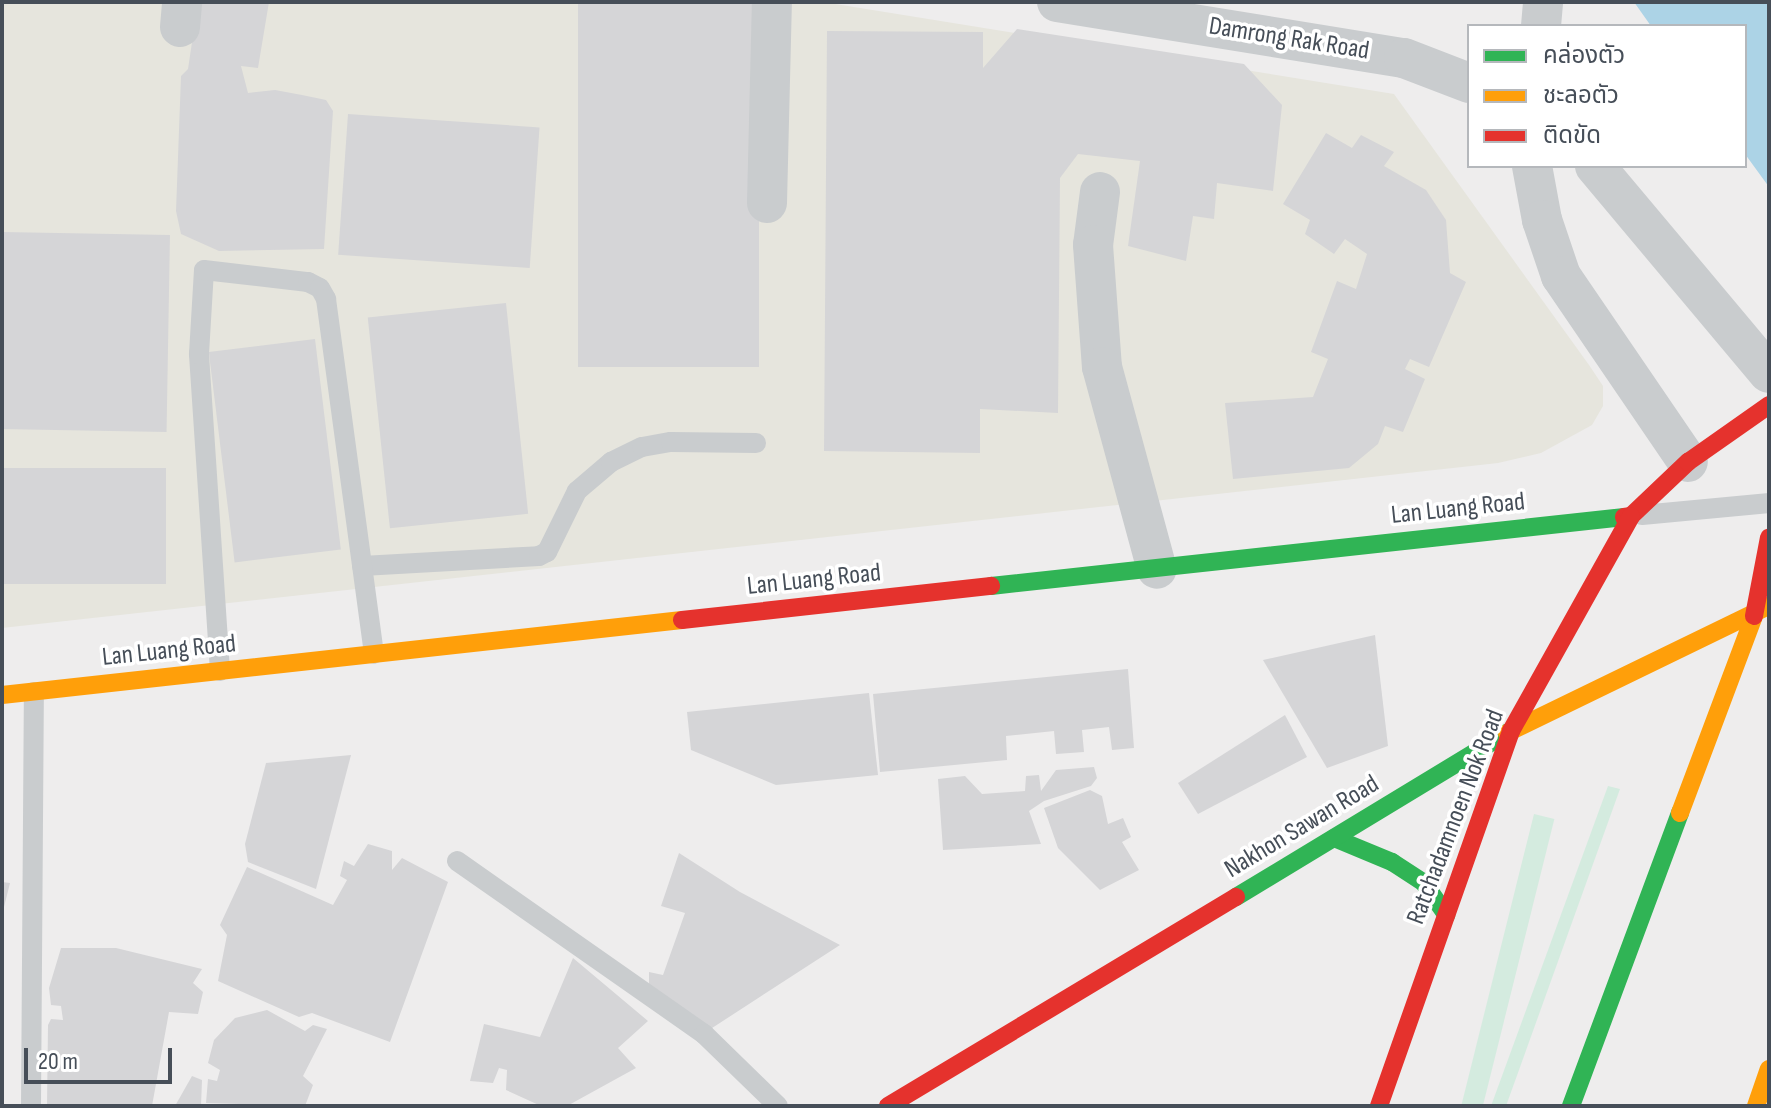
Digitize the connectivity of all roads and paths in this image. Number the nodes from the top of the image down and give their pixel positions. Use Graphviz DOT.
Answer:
graph roads {
  1 [pos="772,2"];
  2 [pos="1057,2"];
  3 [pos="1543,2"];
  4 [pos="1541,24"];
  5 [pos="1467,82"];
  6 [pos="1532,168"];
  7 [pos="1597,168"];
  8 [pos="1100,192"];
  9 [pos="767,203"];
  10 [pos="1769,373"];
  11 [pos="1769,405"];
  12 [pos="756,443"];
  13 [pos="1688,462"];
  14 [pos="1769,503"];
  15 [pos="1631,516"];
  16 [pos="1769,537"];
  17 [pos="362,566"];
  18 [pos="1157,569"];
  19 [pos="1762,611"];
  20 [pos="374,654"];
  21 [pos="220,671"];
  22 [pos="34,692"];
  23 [pos="2,695"];
  24 [pos="1511,731"];
  25 [pos="1334,838"];
  26 [pos="457,861"];
  27 [pos="1446,915"];
  28 [pos="1769,1069"];
  29 [pos="31,1106"];
  30 [pos="778,1106"];
  31 [pos="888,1106"];
  32 [pos="1379,1106"];
  33 [pos="1571,1106"];
  34 [pos="1756,1106"];
  1 -- 9 [label="street"];
  2 -- 5 [label="street, Damrong Rak Road"];
  3 -- 4 [label="street"];
  6 -- 13 [label="street"];
  7 -- 10 [label="street"];
  8 -- 18 [label="street"];
  11 -- 13 [label="main road"];
  12 -- 17 [label="lane"];
  13 -- 15 [label="main road"];
  14 -- 15 [label="lane, Lan Luang Road"];
  15 -- 18 [label="main road, Lan Luang Road"];
  15 -- 24 [label="main road, Ratchadamnoen Nok Road"];
  16 -- 19 [label="main road"];
  17 -- 20 [label="lane"];
  17 -- 21 [label="lane"];
  18 -- 20 [label="main road, Lan Luang Road"];
  19 -- 24 [label="main road, Nakhon Sawan Road"];
  19 -- 33 [label="main road"];
  20 -- 21 [label="main road, Lan Luang Road"];
  21 -- 22 [label="main road, Lan Luang Road"];
  22 -- 23 [label="main road, Lan Luang Road"];
  22 -- 29 [label="lane"];
  24 -- 25 [label="main road, Nakhon Sawan Road"];
  24 -- 27 [label="main road, Ratchadamnoen Nok Road"];
  25 -- 27 [label="main road"];
  25 -- 31 [label="main road, Nakhon Sawan Road"];
  26 -- 30 [label="lane"];
  27 -- 32 [label="main road, Ratchadamnoen Nok Road"];
  28 -- 34 [label="main road"];
}
